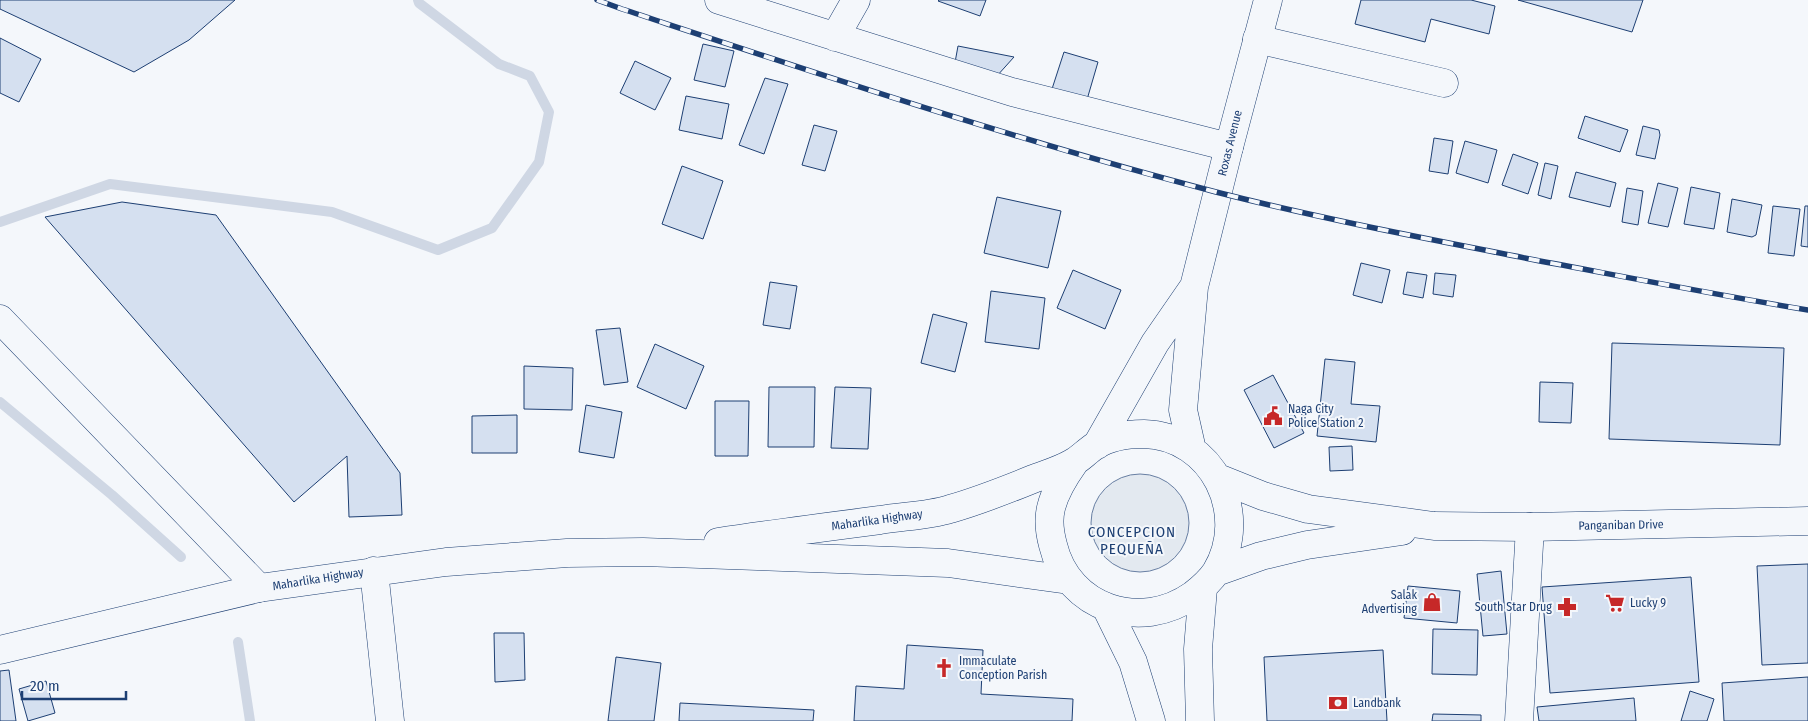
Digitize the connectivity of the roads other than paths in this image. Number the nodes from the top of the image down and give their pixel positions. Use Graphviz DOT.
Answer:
graph roads {
  1 [pos="719,0"];
  2 [pos="856,0"];
  3 [pos="1268,0"];
  4 [pos="835,37"];
  5 [pos="1257,39"];
  6 [pos="1444,83"];
  7 [pos="1229,147"];
  8 [pos="1194,287"];
  9 [pos="0,319"];
  10 [pos="1097,445"];
  11 [pos="1192,450"];
  12 [pos="1074,463"];
  13 [pos="1218,478"];
  14 [pos="1808,521"];
  15 [pos="1434,526"];
  16 [pos="1530,527"];
  17 [pos="643,552"];
  18 [pos="374,571"];
  19 [pos="1069,580"];
  20 [pos="1210,580"];
  21 [pos="259,588"];
  22 [pos="1106,607"];
  23 [pos="0,650"];
  24 [pos="390,721"];
  25 [pos="1151,721"];
  26 [pos="1200,721"];
  27 [pos="1519,721"];
  1 -- 4 [label="main road"];
  2 -- 4 [label="main road"];
  3 -- 5 [label="main road, Roxas Avenue"];
  4 -- 7 [label="main road"];
  5 -- 6 [label="main road"];
  5 -- 7 [label="main road, Roxas Avenue"];
  7 -- 8 [label="main road, Roxas Avenue"];
  8 -- 10 [label="main road, Roxas Avenue"];
  8 -- 11 [label="main road, Roxas Avenue"];
  9 -- 21 [label="main road"];
  10 -- 11 [label="main road"];
  10 -- 12 [label="main road, Maharlika Highway"];
  11 -- 13 [label="main road"];
  12 -- 17 [label="main road, Maharlika Highway"];
  12 -- 19 [label="main road"];
  13 -- 15 [label="main road, Panganiban Drive"];
  13 -- 20 [label="main road"];
  14 -- 16 [label="main road, Panganiban Drive"];
  15 -- 16 [label="main road, Panganiban Drive"];
  15 -- 20 [label="main road, Panganiban Drive"];
  16 -- 27 [label="main road"];
  17 -- 18 [label="main road, Maharlika Highway"];
  17 -- 19 [label="main road, Maharlika Highway"];
  18 -- 21 [label="main road, Maharlika Highway"];
  18 -- 24 [label="main road"];
  19 -- 22 [label="main road"];
  20 -- 22 [label="main road"];
  20 -- 26 [label="main road"];
  21 -- 23 [label="main road, Maharlika Highway"];
  22 -- 25 [label="main road"];
}
